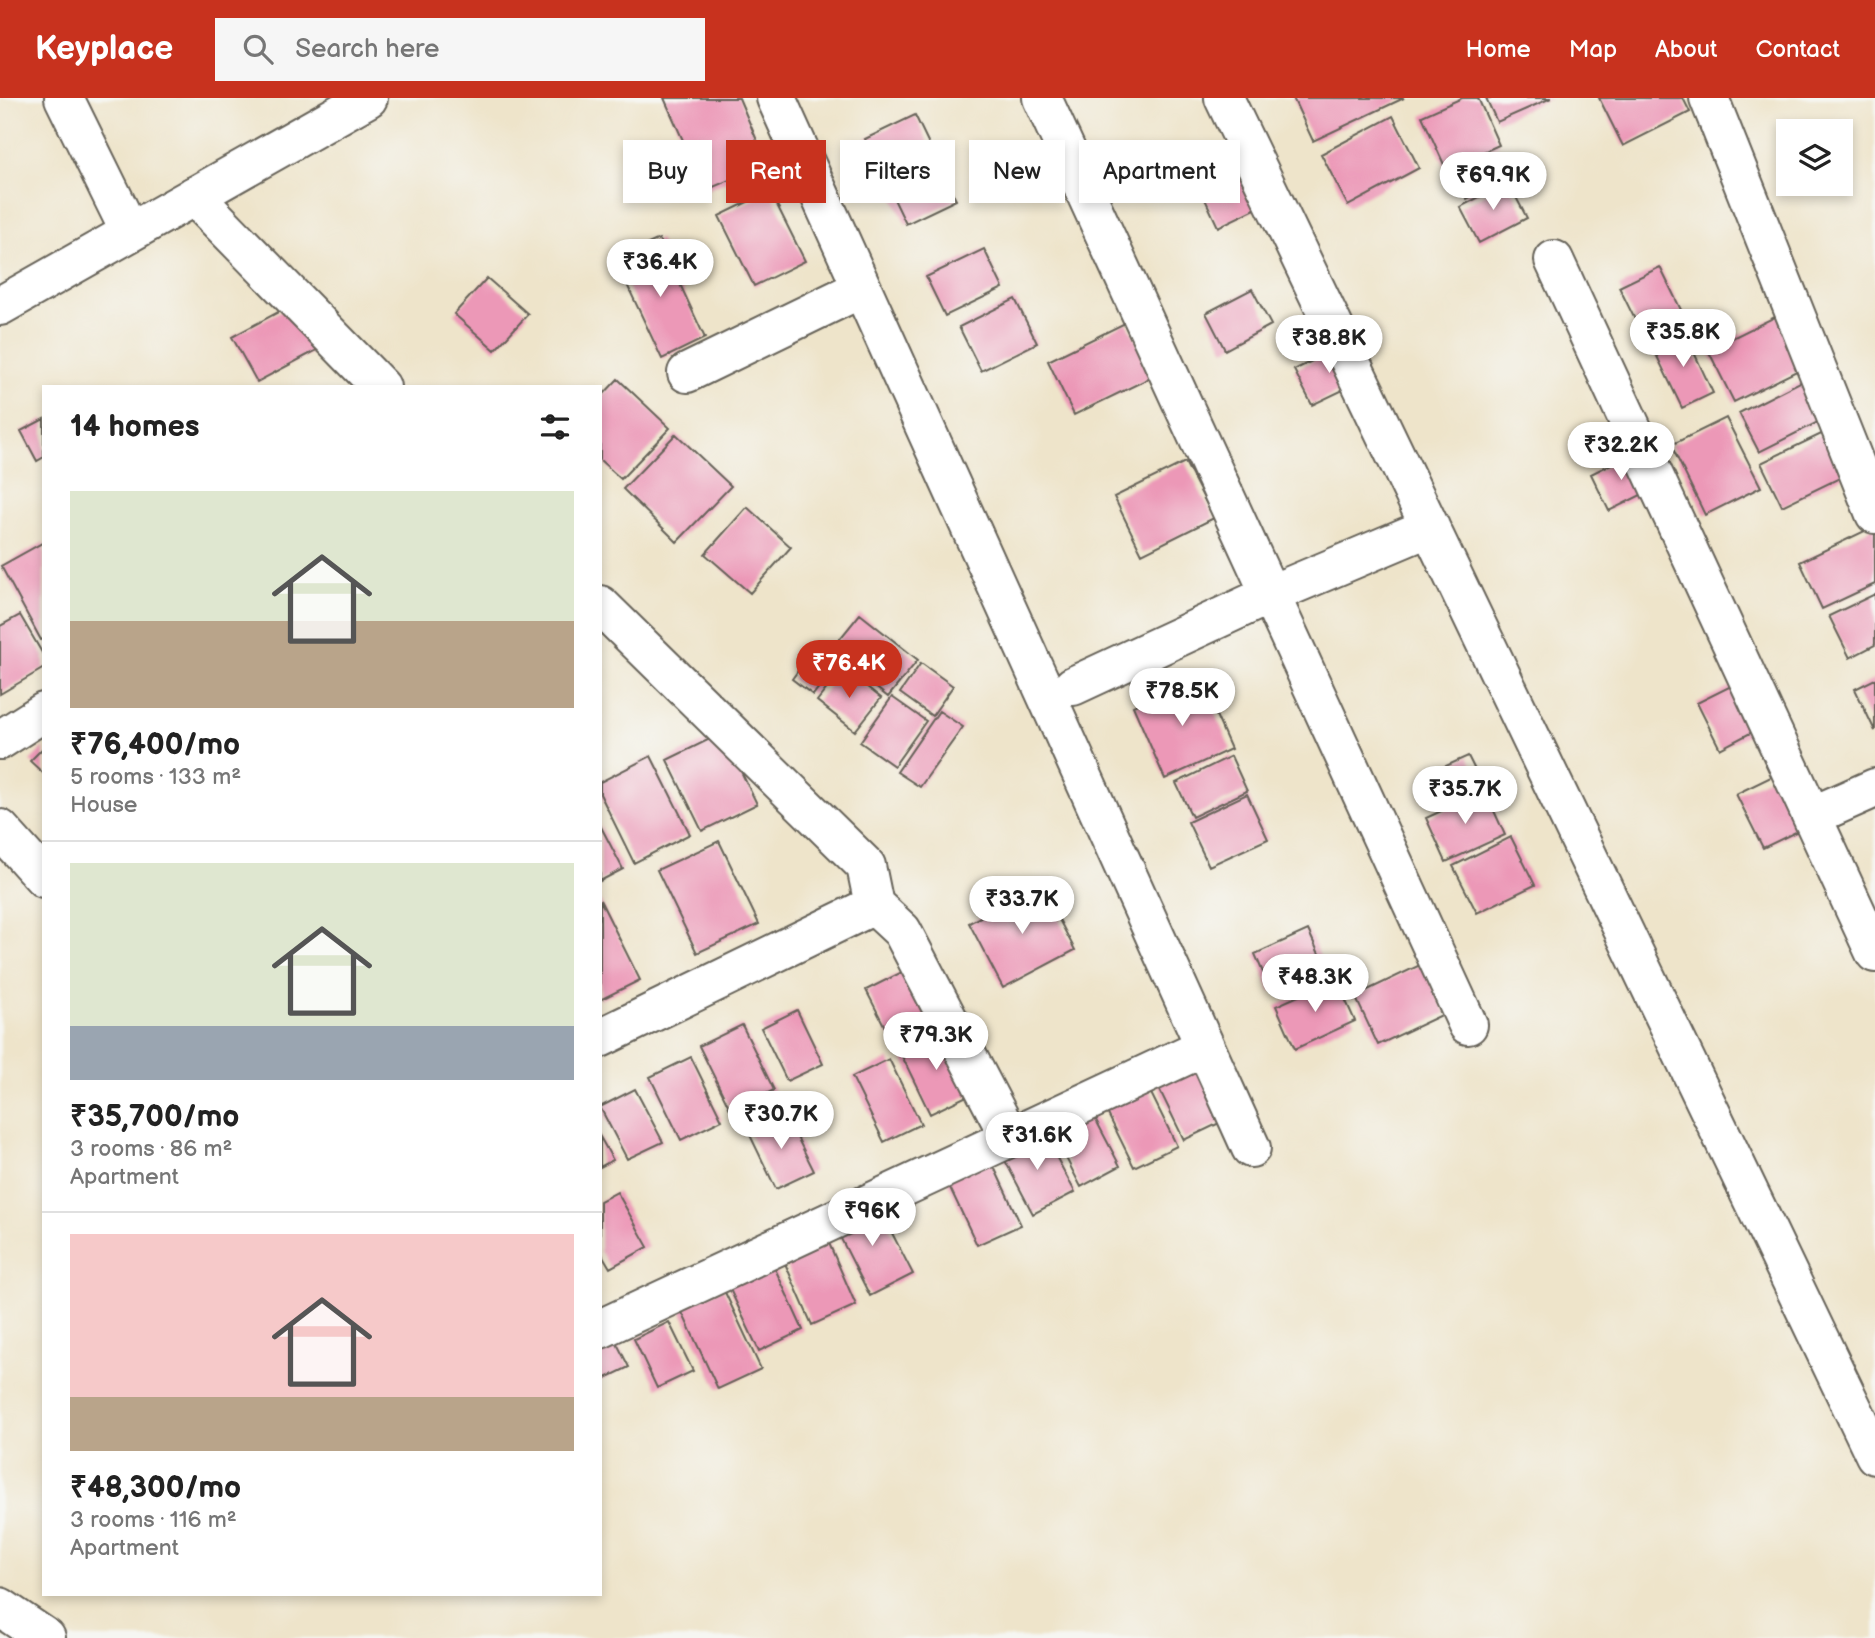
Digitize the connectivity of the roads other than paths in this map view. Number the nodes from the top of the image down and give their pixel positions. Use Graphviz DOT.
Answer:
graph roads {
  1 [pos="64,98"];
  2 [pos="368,98"];
  3 [pos="776,98"];
  4 [pos="1042,98"];
  5 [pos="1224,98"];
  6 [pos="1709,98"];
  7 [pos="194,196"];
  8 [pos="130,232"];
  9 [pos="1554,260"];
  10 [pos="862,288"];
  11 [pos="0,306"];
  12 [pos="688,373"];
  13 [pos="379,385"];
  14 [pos="1875,514"];
  15 [pos="1430,527"];
  16 [pos="1269,594"];
  17 [pos="602,607"];
  18 [pos="1073,686"];
  19 [pos="42,713"];
  20 [pos="0,740"];
  21 [pos="1875,788"];
  22 [pos="1812,816"];
  23 [pos="0,829"];
  24 [pos="42,876"];
  25 [pos="874,905"];
  26 [pos="1875,953"];
  27 [pos="1468,1025"];
  28 [pos="602,1037"];
  29 [pos="1200,1049"];
  30 [pos="1010,1138"];
  31 [pos="1251,1148"];
  32 [pos="602,1328"];
  33 [pos="1875,1455"];
  34 [pos="0,1607"];
  35 [pos="46,1638"];
  1 -- 8 [label="street"];
  2 -- 7 [label="street"];
  3 -- 10 [label="street"];
  4 -- 16 [label="street"];
  5 -- 15 [label="street"];
  6 -- 14 [label="street"];
  7 -- 8 [label="street"];
  7 -- 13 [label="street"];
  8 -- 11 [label="street"];
  9 -- 22 [label="street"];
  10 -- 12 [label="street"];
  10 -- 31 [label="street"];
  15 -- 16 [label="street"];
  15 -- 33 [label="street"];
  16 -- 18 [label="street"];
  16 -- 27 [label="street"];
  17 -- 25 [label="street"];
  19 -- 20 [label="street"];
  21 -- 22 [label="street"];
  22 -- 26 [label="street"];
  23 -- 24 [label="street"];
  25 -- 28 [label="street"];
  25 -- 30 [label="street"];
  29 -- 30 [label="street"];
  30 -- 32 [label="street"];
  34 -- 35 [label="street"];
}
